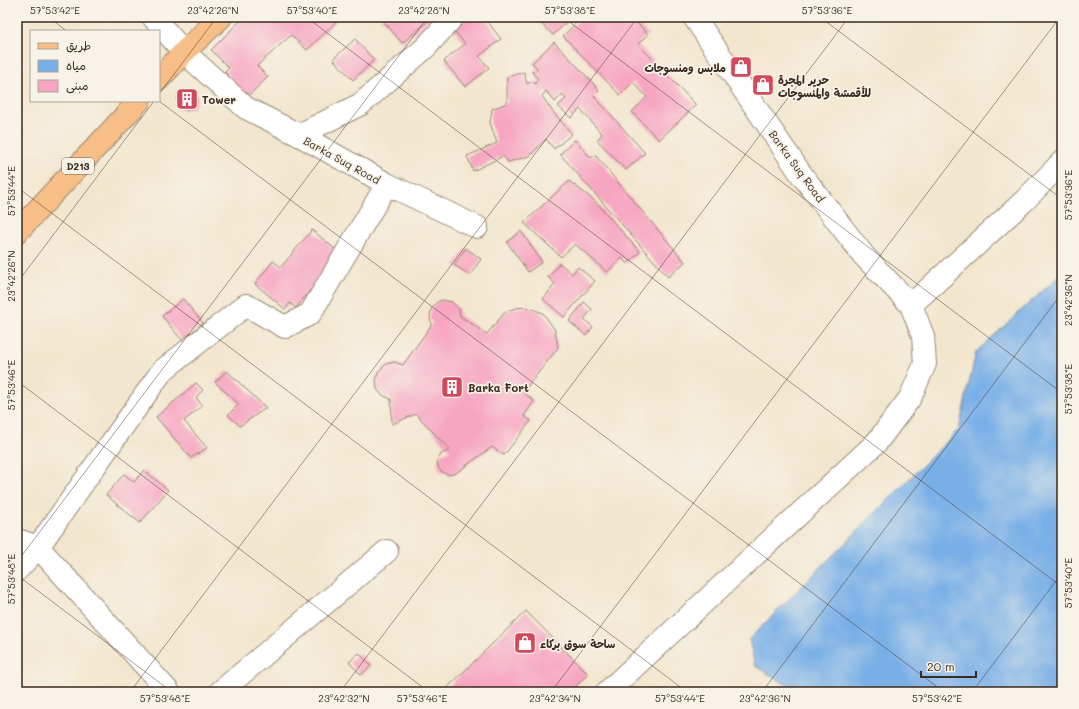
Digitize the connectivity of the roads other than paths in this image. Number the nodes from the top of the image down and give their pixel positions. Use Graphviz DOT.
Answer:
graph roads {
  1 [pos="153,17"];
  2 [pos="221,17"];
  3 [pos="453,17"];
  4 [pos="694,17"];
  5 [pos="184,52"];
  6 [pos="160,78"];
  7 [pos="138,102"];
  8 [pos="299,135"];
  9 [pos="1062,162"];
  10 [pos="387,184"];
  11 [pos="477,227"];
  12 [pos="17,232"];
  13 [pos="911,305"];
  14 [pos="17,540"];
  15 [pos="38,547"];
  16 [pos="387,551"];
  17 [pos="17,570"];
  18 [pos="169,692"];
  19 [pos="220,692"];
  20 [pos="607,692"];
  1 -- 5 [label="street"];
  2 -- 5 [label="main road"];
  3 -- 8 [label="street, Barka Suq Road"];
  4 -- 13 [label="street, Barka Suq Road"];
  5 -- 6 [label="main road"];
  5 -- 8 [label="street"];
  7 -- 12 [label="main road, D213"];
  8 -- 10 [label="street, Barka Suq Road"];
  9 -- 13 [label="street"];
  10 -- 11 [label="street, Barka Suq Road"];
  10 -- 15 [label="street"];
  13 -- 20 [label="street"];
  14 -- 15 [label="street"];
  15 -- 17 [label="street"];
  15 -- 18 [label="street"];
  16 -- 19 [label="street"];
}
